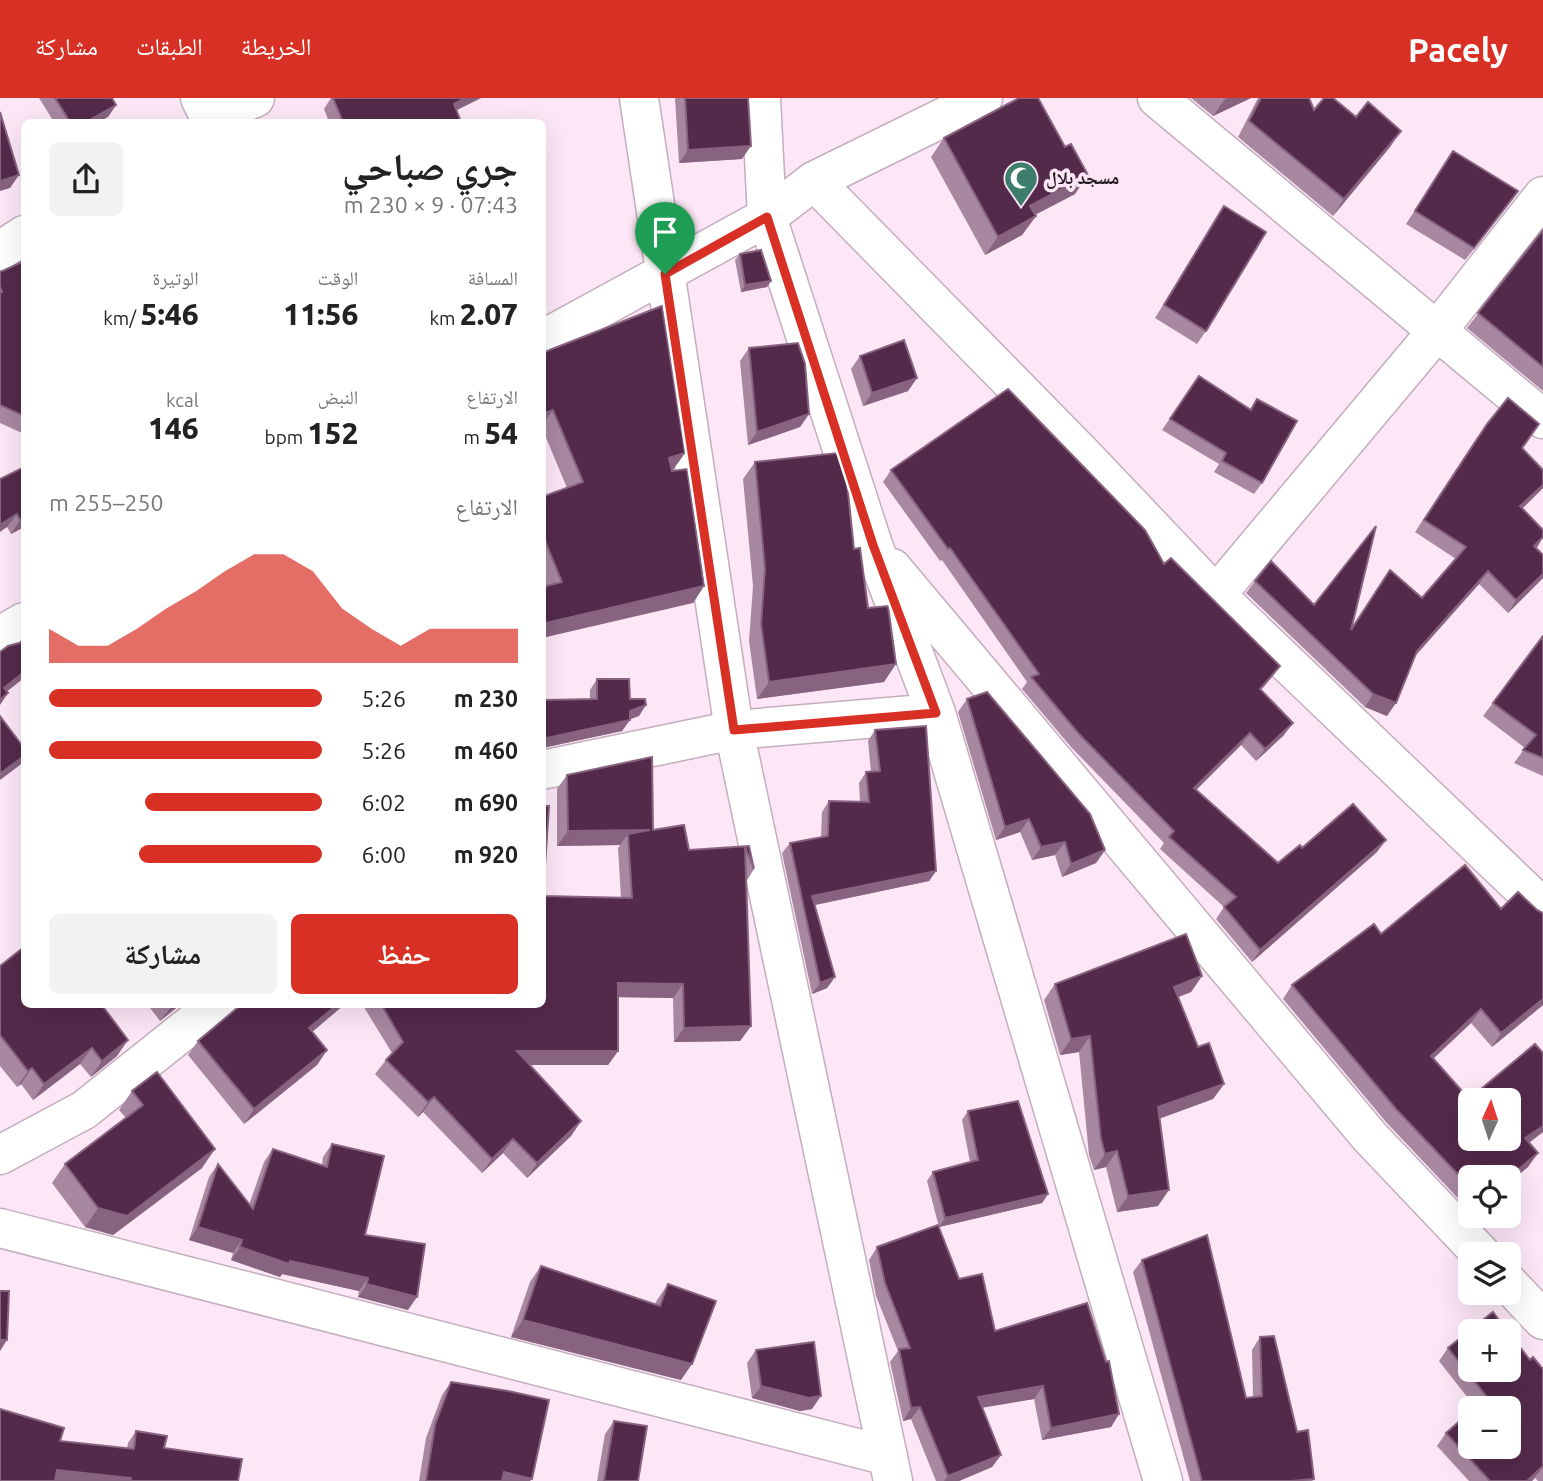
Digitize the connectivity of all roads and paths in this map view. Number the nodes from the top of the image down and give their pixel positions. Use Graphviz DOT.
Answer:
graph roads {
  1 [pos="255,98"];
  2 [pos="639,98"];
  3 [pos="761,98"];
  4 [pos="983,98"];
  5 [pos="1157,98"];
  6 [pos="203,112"];
  7 [pos="814,180"];
  8 [pos="1543,196"];
  9 [pos="767,217"];
  10 [pos="21,238"];
  11 [pos="0,251"];
  12 [pos="665,274"];
  13 [pos="1437,331"];
  14 [pos="546,338"];
  15 [pos="1543,419"];
  16 [pos="873,545"];
  17 [pos="1216,595"];
  18 [pos="21,624"];
  19 [pos="0,636"];
  20 [pos="936,713"];
  21 [pos="734,730"];
  22 [pos="546,769"];
  23 [pos="1543,908"];
  24 [pos="212,1008"];
  25 [pos="0,1155"];
  26 [pos="0,1228"];
  27 [pos="1470,1242"];
  28 [pos="1521,1297"];
  29 [pos="1543,1320"];
  30 [pos="891,1469"];
  31 [pos="1163,1481"];
  1 -- 6 [label="street"];
  2 -- 12 [label="street"];
  3 -- 9 [label="street"];
  4 -- 7 [label="street"];
  5 -- 13 [label="street"];
  7 -- 9 [label="street"];
  7 -- 17 [label="street"];
  8 -- 13 [label="street"];
  9 -- 12 [label="street"];
  9 -- 16 [label="street"];
  10 -- 11 [label="street"];
  12 -- 14 [label="street"];
  12 -- 21 [label="street"];
  13 -- 15 [label="street"];
  13 -- 17 [label="street"];
  16 -- 20 [label="street"];
  16 -- 27 [label="street"];
  17 -- 23 [label="street"];
  18 -- 19 [label="street"];
  20 -- 21 [label="street"];
  20 -- 31 [label="street"];
  21 -- 22 [label="street"];
  21 -- 30 [label="street"];
  24 -- 25 [label="street"];
  26 -- 30 [label="street"];
  28 -- 29 [label="street"];
}
